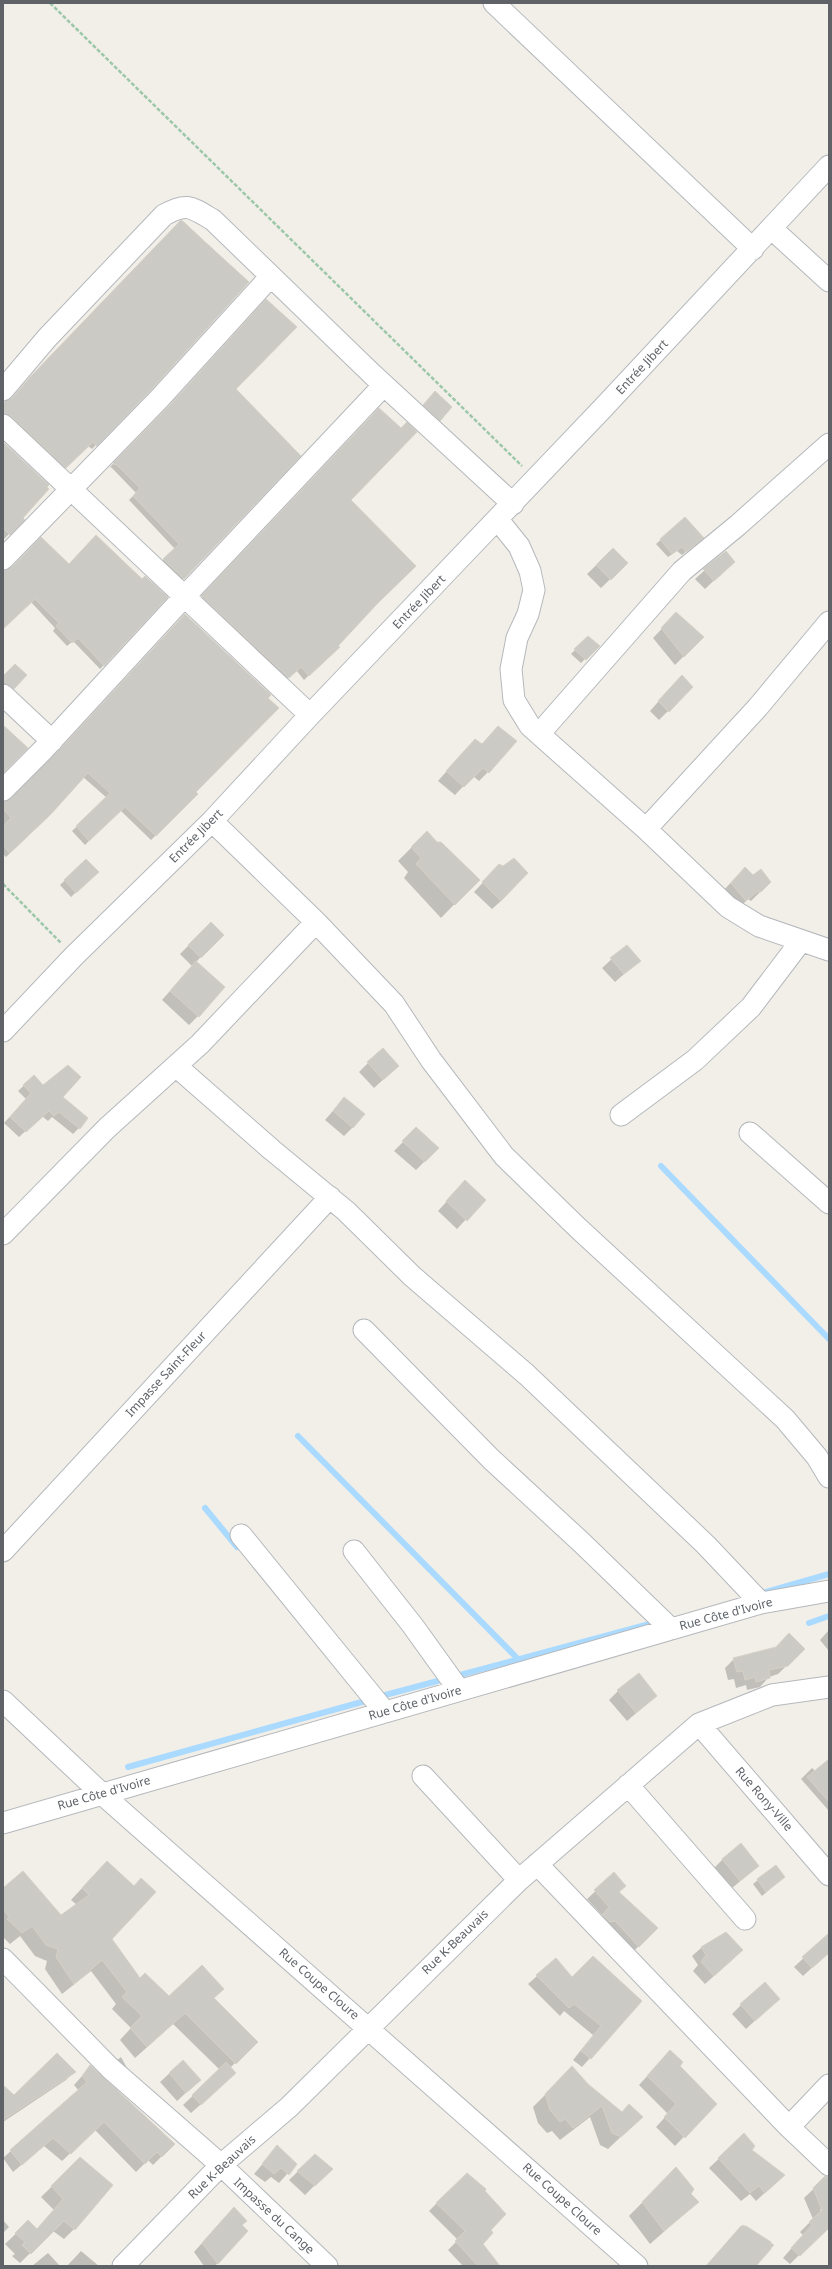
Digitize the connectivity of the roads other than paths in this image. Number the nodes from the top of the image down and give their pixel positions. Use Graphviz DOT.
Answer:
graph roads {
  1 [pos="494,3"];
  2 [pos="829,166"];
  3 [pos="771,228"];
  4 [pos="753,249"];
  5 [pos="271,276"];
  6 [pos="829,281"];
  7 [pos="384,385"];
  8 [pos="3,390"];
  9 [pos="3,425"];
  10 [pos="829,444"];
  11 [pos="72,490"];
  12 [pos="512,504"];
  13 [pos="498,520"];
  14 [pos="3,559"];
  15 [pos="184,596"];
  16 [pos="829,622"];
  17 [pos="3,696"];
  18 [pos="310,714"];
  19 [pos="538,734"];
  20 [pos="52,741"];
  21 [pos="3,790"];
  22 [pos="212,821"];
  23 [pos="646,829"];
  24 [pos="316,922"];
  25 [pos="801,940"];
  26 [pos="829,950"];
  27 [pos="3,1031"];
  28 [pos="176,1066"];
  29 [pos="621,1115"];
  30 [pos="750,1133"];
  31 [pos="330,1197"];
  32 [pos="829,1203"];
  33 [pos="3,1234"];
  34 [pos="364,1330"];
  35 [pos="829,1477"];
  36 [pos="241,1535"];
  37 [pos="3,1551"];
  38 [pos="354,1551"];
  39 [pos="829,1591"];
  40 [pos="761,1603"];
  41 [pos="671,1629"];
  42 [pos="829,1687"];
  43 [pos="459,1690"];
  44 [pos="3,1701"];
  45 [pos="385,1712"];
  46 [pos="699,1724"];
  47 [pos="423,1776"];
  48 [pos="628,1785"];
  49 [pos="102,1794"];
  50 [pos="3,1823"];
  51 [pos="537,1864"];
  52 [pos="829,1875"];
  53 [pos="519,1880"];
  54 [pos="745,1919"];
  55 [pos="3,1959"];
  56 [pos="368,2027"];
  57 [pos="829,2084"];
  58 [pos="789,2127"];
  59 [pos="829,2165"];
  60 [pos="221,2166"];
  61 [pos="124,2266"];
  62 [pos="327,2266"];
  63 [pos="637,2266"];
  1 -- 4 [label="street"];
  2 -- 3 [label="street, Entrée Jibert"];
  3 -- 4 [label="street, Entrée Jibert"];
  3 -- 6 [label="street"];
  4 -- 12 [label="street, Entrée Jibert"];
  5 -- 7 [label="street"];
  5 -- 8 [label="street"];
  5 -- 11 [label="street"];
  7 -- 12 [label="street"];
  7 -- 15 [label="street"];
  9 -- 11 [label="street"];
  10 -- 19 [label="street"];
  11 -- 14 [label="street"];
  11 -- 15 [label="street"];
  12 -- 13 [label="street, Entrée Jibert"];
  13 -- 18 [label="street, Entrée Jibert"];
  13 -- 19 [label="street"];
  15 -- 18 [label="street"];
  15 -- 20 [label="street"];
  16 -- 23 [label="street"];
  17 -- 20 [label="street"];
  18 -- 22 [label="street, Entrée Jibert"];
  19 -- 23 [label="street"];
  20 -- 21 [label="street"];
  22 -- 24 [label="street"];
  22 -- 27 [label="street, Entrée Jibert"];
  23 -- 25 [label="street"];
  24 -- 28 [label="street"];
  24 -- 35 [label="street"];
  25 -- 26 [label="street"];
  25 -- 29 [label="street"];
  28 -- 31 [label="street"];
  28 -- 33 [label="street"];
  30 -- 32 [label="street"];
  31 -- 37 [label="street, Impasse Saint-Fleur"];
  31 -- 40 [label="street"];
  34 -- 41 [label="street"];
  36 -- 45 [label="street"];
  38 -- 43 [label="street"];
  39 -- 40 [label="street, Rue Côte d'Ivoire"];
  40 -- 41 [label="street, Rue Côte d'Ivoire"];
  41 -- 43 [label="street, Rue Côte d'Ivoire"];
  42 -- 46 [label="street, Rue K-Beauvais"];
  43 -- 45 [label="street, Rue Côte d'Ivoire"];
  44 -- 49 [label="street, Rue Coupe Cloure"];
  45 -- 49 [label="street, Rue Côte d'Ivoire"];
  46 -- 48 [label="street, Rue K-Beauvais"];
  46 -- 52 [label="street, Rue Rony-Ville"];
  47 -- 53 [label="street"];
  48 -- 51 [label="street, Rue K-Beauvais"];
  48 -- 54 [label="street"];
  49 -- 50 [label="street, Rue Côte d'Ivoire"];
  49 -- 56 [label="street, Rue Coupe Cloure"];
  51 -- 53 [label="street, Rue K-Beauvais"];
  51 -- 58 [label="street"];
  53 -- 56 [label="street, Rue K-Beauvais"];
  55 -- 60 [label="street, Impasse du Cange"];
  56 -- 60 [label="street, Rue K-Beauvais"];
  56 -- 63 [label="street, Rue Coupe Cloure"];
  57 -- 58 [label="street"];
  58 -- 59 [label="street"];
  60 -- 61 [label="street, Rue K-Beauvais"];
  60 -- 62 [label="street, Impasse du Cange"];
}
